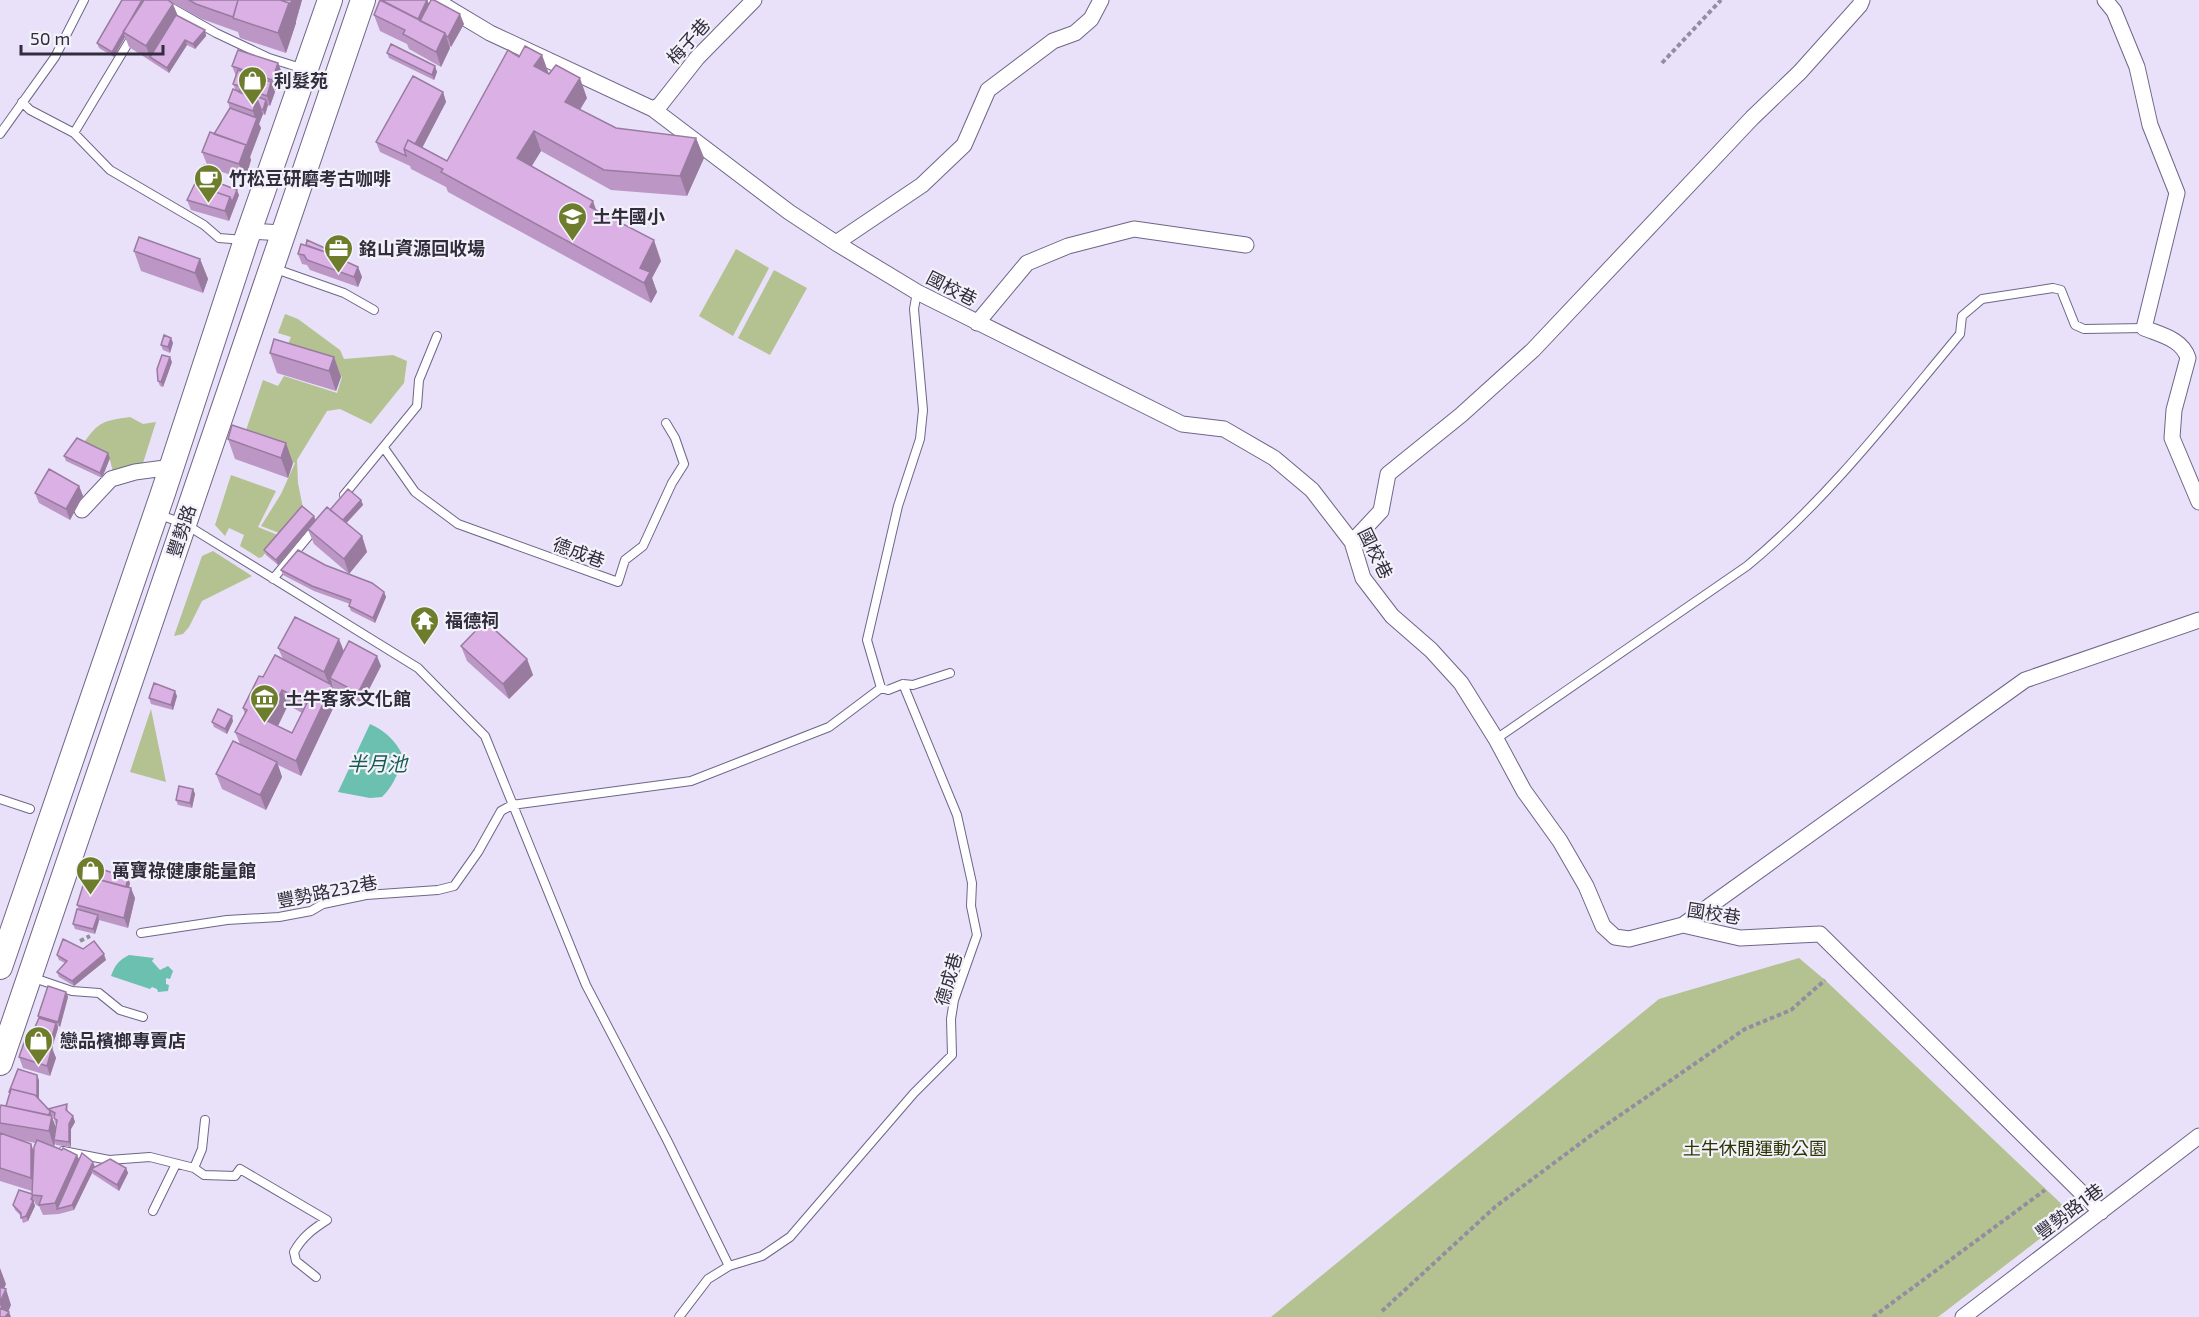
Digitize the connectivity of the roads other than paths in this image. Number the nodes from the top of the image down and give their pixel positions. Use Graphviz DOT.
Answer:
graph roads {
  1 [pos="84,0"];
  2 [pos="154,0"];
  3 [pos="158,0"];
  4 [pos="330,0"];
  5 [pos="363,0"];
  6 [pos="435,0"];
  7 [pos="754,0"];
  8 [pos="1101,0"];
  9 [pos="1862,0"];
  10 [pos="2105,0"];
  11 [pos="148,9"];
  12 [pos="136,28"];
  13 [pos="306,69"];
  14 [pos="22,102"];
  15 [pos="653,109"];
  16 [pos="74,133"];
  17 [pos="0,134"];
  18 [pos="282,233"];
  19 [pos="248,236"];
  20 [pos="836,243"];
  21 [pos="1246,245"];
  22 [pos="270,268"];
  23 [pos="917,292"];
  24 [pos="374,310"];
  25 [pos="977,323"];
  26 [pos="2144,328"];
  27 [pos="436,336"];
  28 [pos="666,423"];
  29 [pos="384,448"];
  30 [pos="172,466"];
  31 [pos="339,501"];
  32 [pos="2199,502"];
  33 [pos="82,510"];
  34 [pos="155,514"];
  35 [pos="324,518"];
  36 [pos="185,524"];
  37 [pos="1352,542"];
  38 [pos="273,579"];
  39 [pos="2199,620"];
  40 [pos="950,673"];
  41 [pos="903,684"];
  42 [pos="881,688"];
  43 [pos="1496,739"];
  44 [pos="0,799"];
  45 [pos="512,805"];
  46 [pos="30,809"];
  47 [pos="1683,925"];
  48 [pos="141,933"];
  49 [pos="5,939"];
  50 [pos="0,967"];
  51 [pos="30,976"];
  52 [pos="143,1017"];
  53 [pos="0,1063"];
  54 [pos="205,1120"];
  55 [pos="2199,1136"];
  56 [pos="59,1150"];
  57 [pos="176,1164"];
  58 [pos="194,1168"];
  59 [pos="153,1211"];
  60 [pos="2101,1212"];
  61 [pos="729,1266"];
  62 [pos="316,1277"];
  63 [pos="679,1317"];
  64 [pos="1963,1317"];
  1 -- 14 [label="lane"];
  2 -- 11 [label="lane"];
  3 -- 13 [label="lane"];
  4 -- 13 [label="main road, 豐勢路"];
  5 -- 18 [label="main road, 豐勢路"];
  6 -- 15 [label="street, 國校巷"];
  7 -- 15 [label="street, 梅子巷"];
  8 -- 20 [label="street"];
  9 -- 37 [label="street"];
  10 -- 26 [label="street"];
  12 -- 16 [label="lane"];
  13 -- 19 [label="main road, 豐勢路"];
  14 -- 16 [label="lane"];
  14 -- 17 [label="lane"];
  15 -- 20 [label="street, 國校巷"];
  16 -- 19 [label="lane"];
  18 -- 19 [label="street"];
  18 -- 22 [label="main road, 豐勢路"];
  19 -- 30 [label="main road, 豐勢路"];
  20 -- 23 [label="street, 國校巷"];
  21 -- 25 [label="street"];
  22 -- 24 [label="lane"];
  22 -- 36 [label="main road, 豐勢路"];
  23 -- 25 [label="street, 國校巷"];
  23 -- 42 [label="lane"];
  25 -- 37 [label="street, 國校巷"];
  26 -- 32 [label="street"];
  26 -- 43 [label="lane"];
  27 -- 29 [label="lane"];
  28 -- 29 [label="lane, 德成巷"];
  29 -- 31 [label="lane"];
  30 -- 33 [label="street"];
  30 -- 34 [label="main road, 豐勢路"];
  34 -- 36 [label="lane"];
  34 -- 49 [label="main road, 豐勢路"];
  35 -- 38 [label="lane"];
  36 -- 38 [label="lane"];
  36 -- 51 [label="main road, 豐勢路"];
  37 -- 43 [label="street, 國校巷"];
  38 -- 45 [label="lane"];
  39 -- 47 [label="street"];
  40 -- 41 [label="lane"];
  41 -- 42 [label="lane"];
  41 -- 61 [label="lane, 德成巷"];
  42 -- 45 [label="lane"];
  43 -- 47 [label="street, 國校巷"];
  44 -- 46 [label="lane"];
  45 -- 48 [label="lane, 豐勢路232巷"];
  45 -- 61 [label="lane"];
  47 -- 60 [label="street, 國校巷"];
  49 -- 50 [label="main road, 豐勢路"];
  51 -- 52 [label="lane"];
  51 -- 53 [label="main road, 豐勢路"];
  54 -- 58 [label="lane"];
  55 -- 60 [label="street, 豐勢路1巷"];
  56 -- 57 [label="lane"];
  57 -- 58 [label="lane"];
  57 -- 59 [label="lane"];
  58 -- 62 [label="lane"];
  60 -- 64 [label="street, 豐勢路1巷"];
  61 -- 63 [label="lane, 德成巷"];
}
